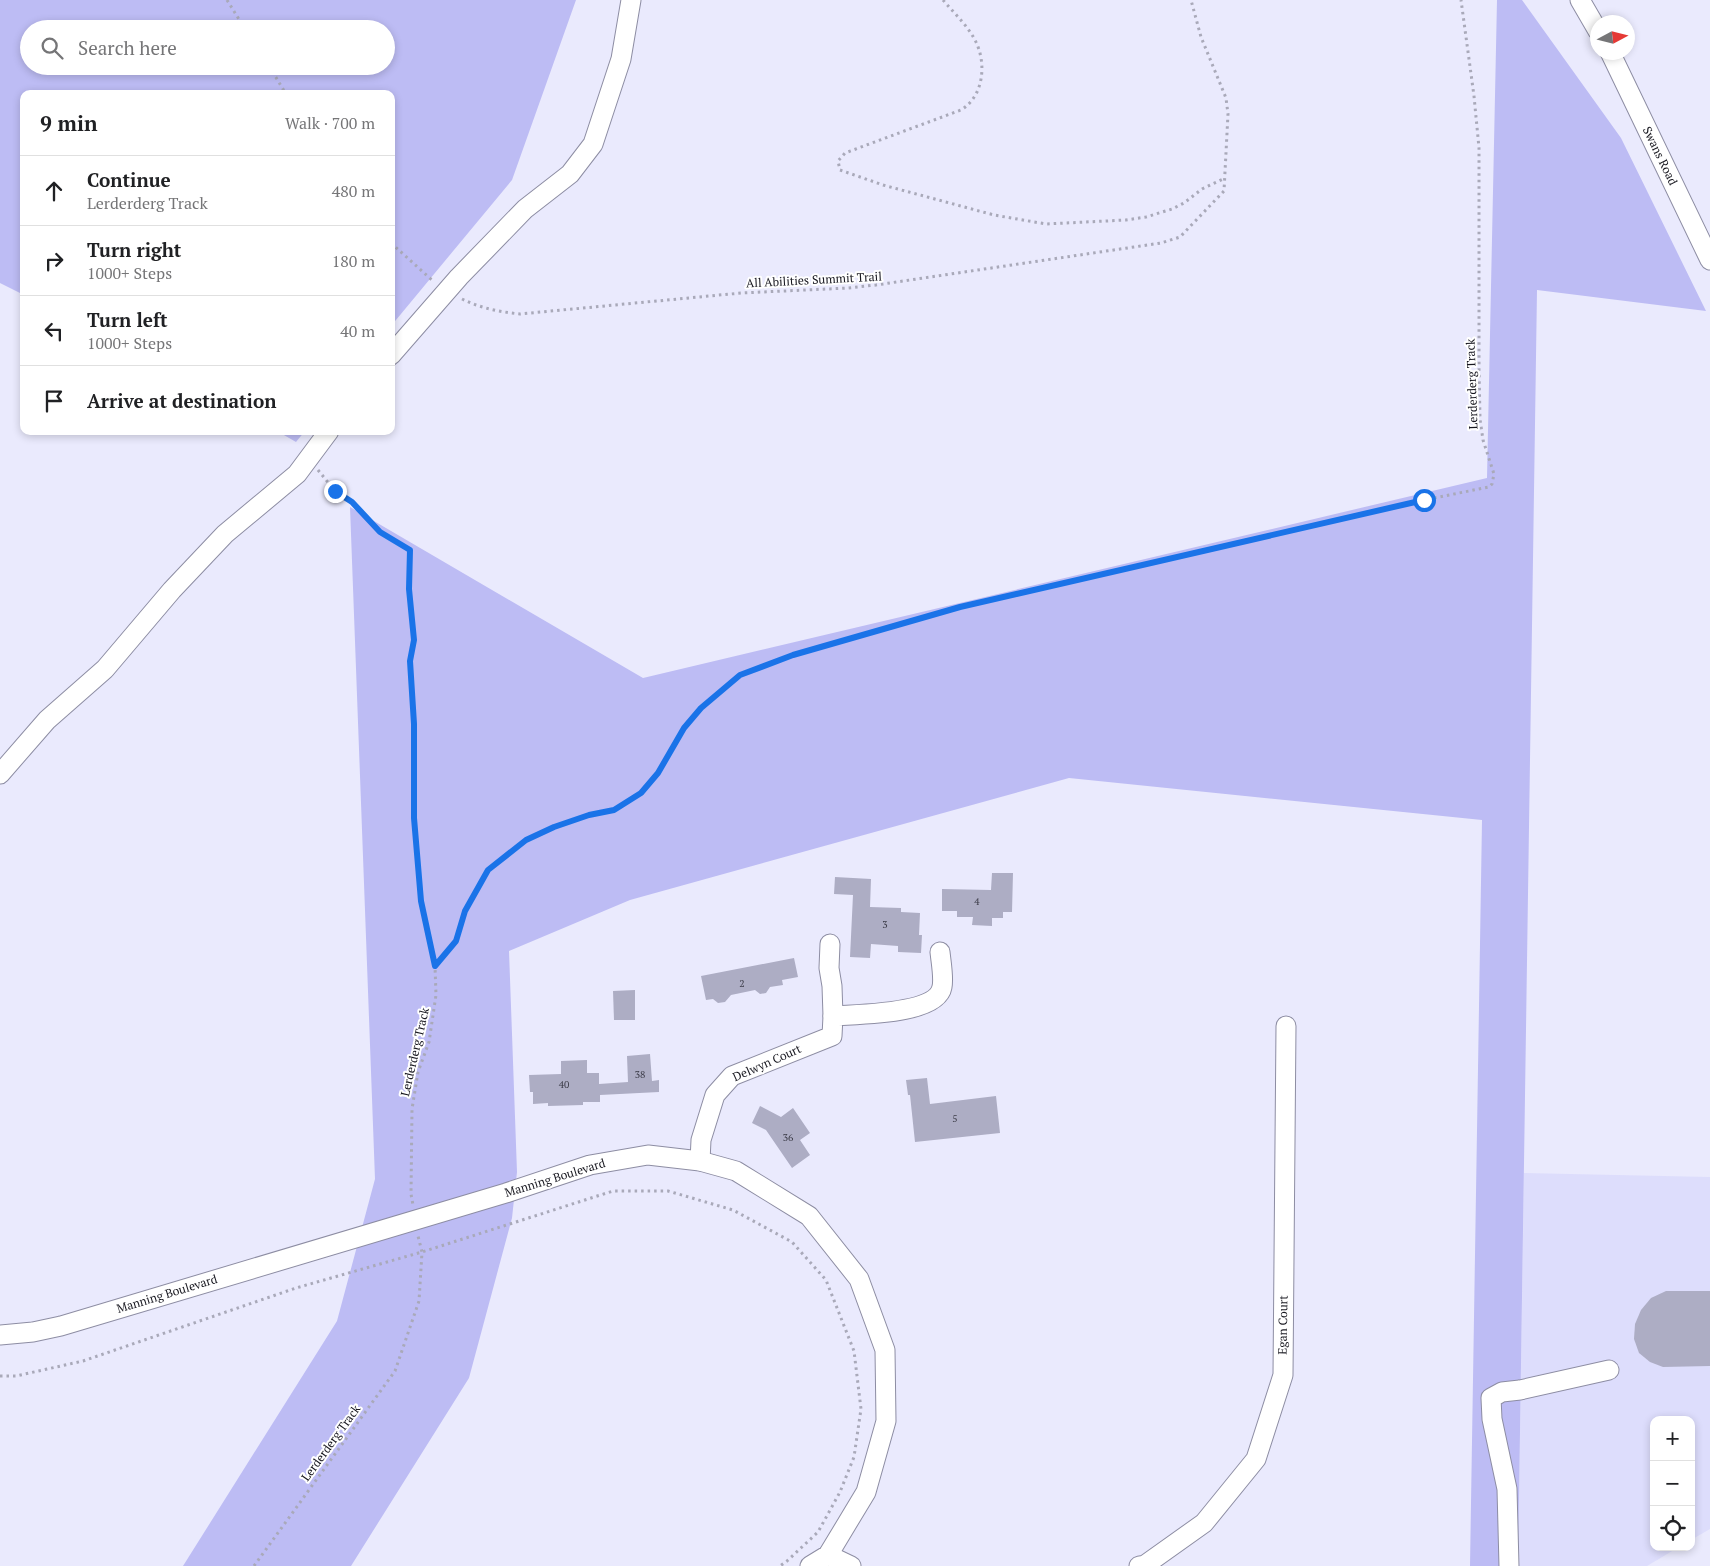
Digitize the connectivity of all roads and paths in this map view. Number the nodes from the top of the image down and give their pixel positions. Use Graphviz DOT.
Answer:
graph roads {
  1 [pos="227,0"];
  2 [pos="631,0"];
  3 [pos="943,0"];
  4 [pos="1191,0"];
  5 [pos="1461,0"];
  6 [pos="1580,0"];
  7 [pos="1590,17"];
  8 [pos="239,20"];
  9 [pos="1614,60"];
  10 [pos="274,75"];
  11 [pos="284,90"];
  12 [pos="1225,178"];
  13 [pos="395,247"];
  14 [pos="1710,260"];
  15 [pos="447,291"];
  16 [pos="395,350"];
  17 [pos="326,435"];
  18 [pos="318,470"];
  19 [pos="0,774"];
  20 [pos="830,944"];
  21 [pos="940,952"];
  22 [pos="435,966"];
  23 [pos="833,1016"];
  24 [pos="1286,1026"];
  25 [pos="700,1160"];
  26 [pos="416,1220"];
  27 [pos="422,1252"];
  28 [pos="0,1335"];
  29 [pos="1609,1370"];
  30 [pos="0,1376"];
  31 [pos="828,1555"];
  32 [pos="254,1566"];
  33 [pos="780,1566"];
  34 [pos="810,1566"];
  35 [pos="851,1566"];
  36 [pos="1139,1566"];
  37 [pos="1509,1566"];
  1 -- 8 [label="path"];
  2 -- 15 [label="street"];
  3 -- 12 [label="path"];
  4 -- 12 [label="path, All Abilities Summit Trail"];
  5 -- 22 [label="path, Lerderderg Track"];
  6 -- 7 [label="street"];
  9 -- 14 [label="street, Swans Road"];
  10 -- 11 [label="path"];
  12 -- 15 [label="path, All Abilities Summit Trail"];
  13 -- 15 [label="path, All Abilities Summit Trail"];
  15 -- 16 [label="street"];
  17 -- 19 [label="street"];
  18 -- 22 [label="path"];
  20 -- 23 [label="street"];
  21 -- 23 [label="street"];
  22 -- 26 [label="path, Lerderderg Track"];
  23 -- 25 [label="street, Delwyn Court"];
  24 -- 36 [label="street, Egan Court"];
  25 -- 26 [label="street, Manning Boulevard"];
  25 -- 31 [label="street, Manning Boulevard"];
  26 -- 27 [label="path, Lerderderg Track"];
  26 -- 28 [label="street, Manning Boulevard"];
  27 -- 30 [label="path"];
  27 -- 32 [label="path, Lerderderg Track"];
  27 -- 33 [label="path"];
  29 -- 37 [label="street"];
  31 -- 34 [label="street, Manning Boulevard"];
  31 -- 35 [label="street"];
}
